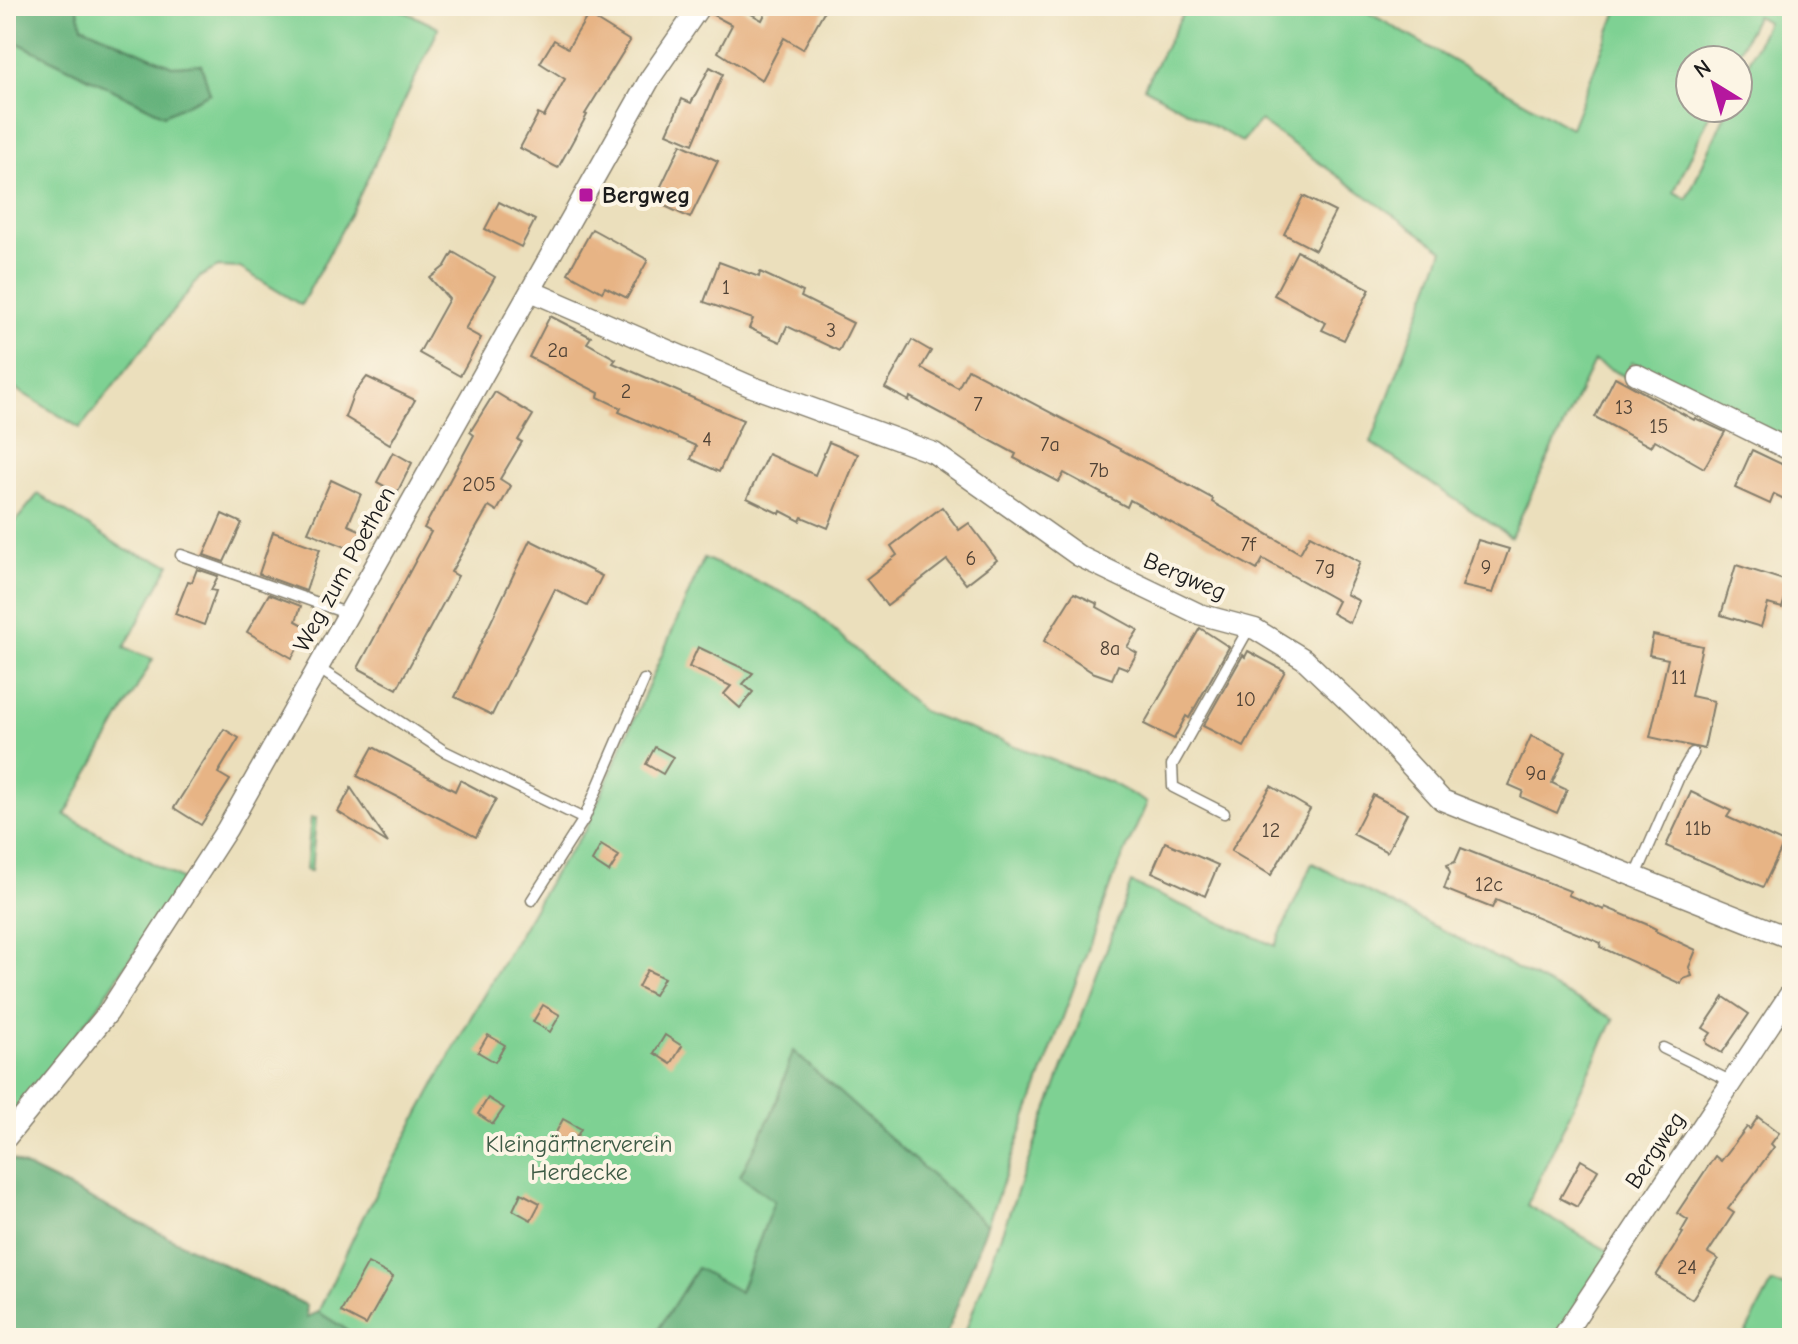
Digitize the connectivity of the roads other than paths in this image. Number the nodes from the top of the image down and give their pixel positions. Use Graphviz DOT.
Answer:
graph roads {
  1 [pos="700,6"];
  2 [pos="531,291"];
  3 [pos="1636,374"];
  4 [pos="1792,451"];
  5 [pos="181,555"];
  6 [pos="349,614"];
  7 [pos="1249,628"];
  8 [pos="318,668"];
  9 [pos="644,680"];
  10 [pos="1693,753"];
  11 [pos="1224,813"];
  12 [pos="584,819"];
  13 [pos="1635,878"];
  14 [pos="532,900"];
  15 [pos="1792,939"];
  16 [pos="1792,991"];
  17 [pos="1663,1048"];
  18 [pos="1732,1082"];
  19 [pos="6,1138"];
  20 [pos="1562,1338"];
  1 -- 2 [label="street, Weg zum Poethen"];
  2 -- 6 [label="street, Weg zum Poethen"];
  2 -- 7 [label="street, Bergweg"];
  3 -- 4 [label="street"];
  5 -- 6 [label="lane"];
  6 -- 8 [label="street, Weg zum Poethen"];
  7 -- 11 [label="lane"];
  7 -- 13 [label="street, Bergweg"];
  8 -- 12 [label="lane"];
  8 -- 19 [label="street, Weg zum Poethen"];
  9 -- 12 [label="lane"];
  10 -- 13 [label="lane"];
  12 -- 14 [label="lane"];
  13 -- 15 [label="street, Bergweg"];
  16 -- 18 [label="street, Bergweg"];
  17 -- 18 [label="lane"];
  18 -- 20 [label="street, Bergweg"];
}
